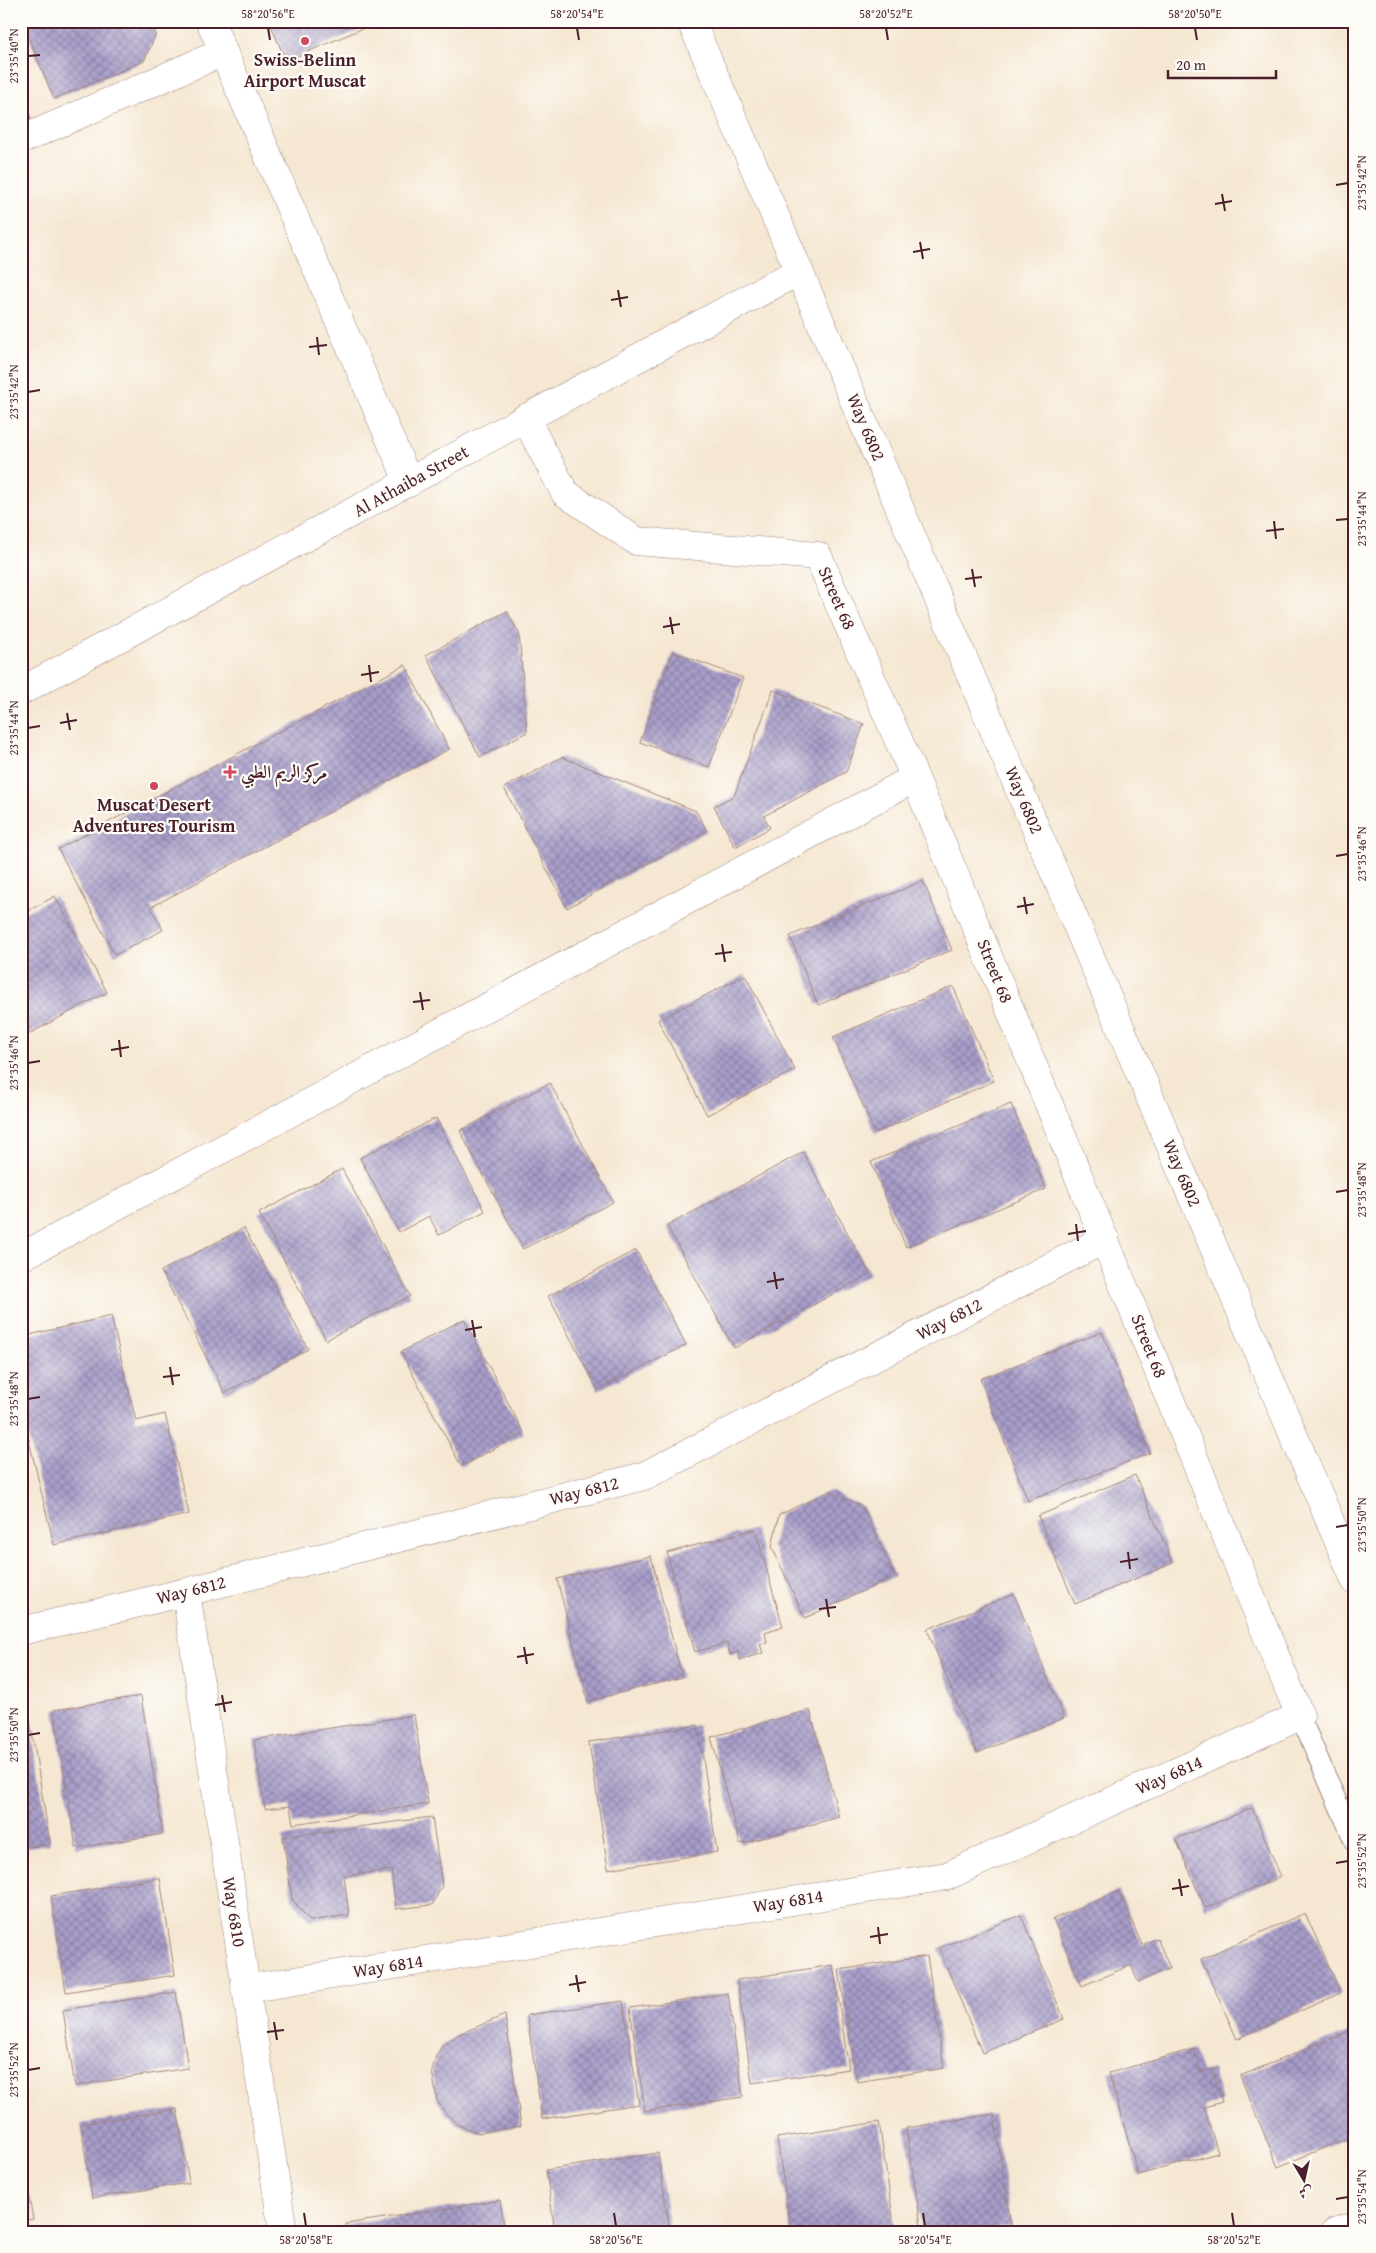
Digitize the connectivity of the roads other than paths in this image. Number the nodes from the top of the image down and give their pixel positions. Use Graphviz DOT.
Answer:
graph roads {
  1 [pos="210,21"];
  2 [pos="690,21"];
  3 [pos="223,52"];
  4 [pos="21,140"];
  5 [pos="799,271"];
  6 [pos="525,418"];
  7 [pos="409,483"];
  8 [pos="21,691"];
  9 [pos="915,778"];
  10 [pos="1105,1239"];
  11 [pos="21,1257"];
  12 [pos="1355,1580"];
  13 [pos="186,1592"];
  14 [pos="21,1631"];
  15 [pos="1300,1716"];
  16 [pos="1355,1842"];
  17 [pos="245,1989"];
  18 [pos="1355,2226"];
  19 [pos="283,2232"];
  20 [pos="1335,2232"];
  1 -- 3 [label="street"];
  2 -- 5 [label="street, Way 6802"];
  3 -- 4 [label="street"];
  3 -- 7 [label="street"];
  5 -- 6 [label="street, Al Athaiba Street"];
  5 -- 12 [label="street, Way 6802"];
  6 -- 7 [label="street, Al Athaiba Street"];
  6 -- 9 [label="street, Street 68"];
  7 -- 8 [label="street, Al Athaiba Street"];
  9 -- 10 [label="street, Street 68"];
  9 -- 11 [label="street"];
  10 -- 13 [label="street, Way 6812"];
  10 -- 15 [label="street, Street 68"];
  13 -- 14 [label="street, Way 6812"];
  13 -- 17 [label="street, Way 6810"];
  15 -- 16 [label="lane"];
  15 -- 17 [label="street, Way 6814"];
  17 -- 19 [label="street, Way 6810"];
  18 -- 20 [label="street"];
}
